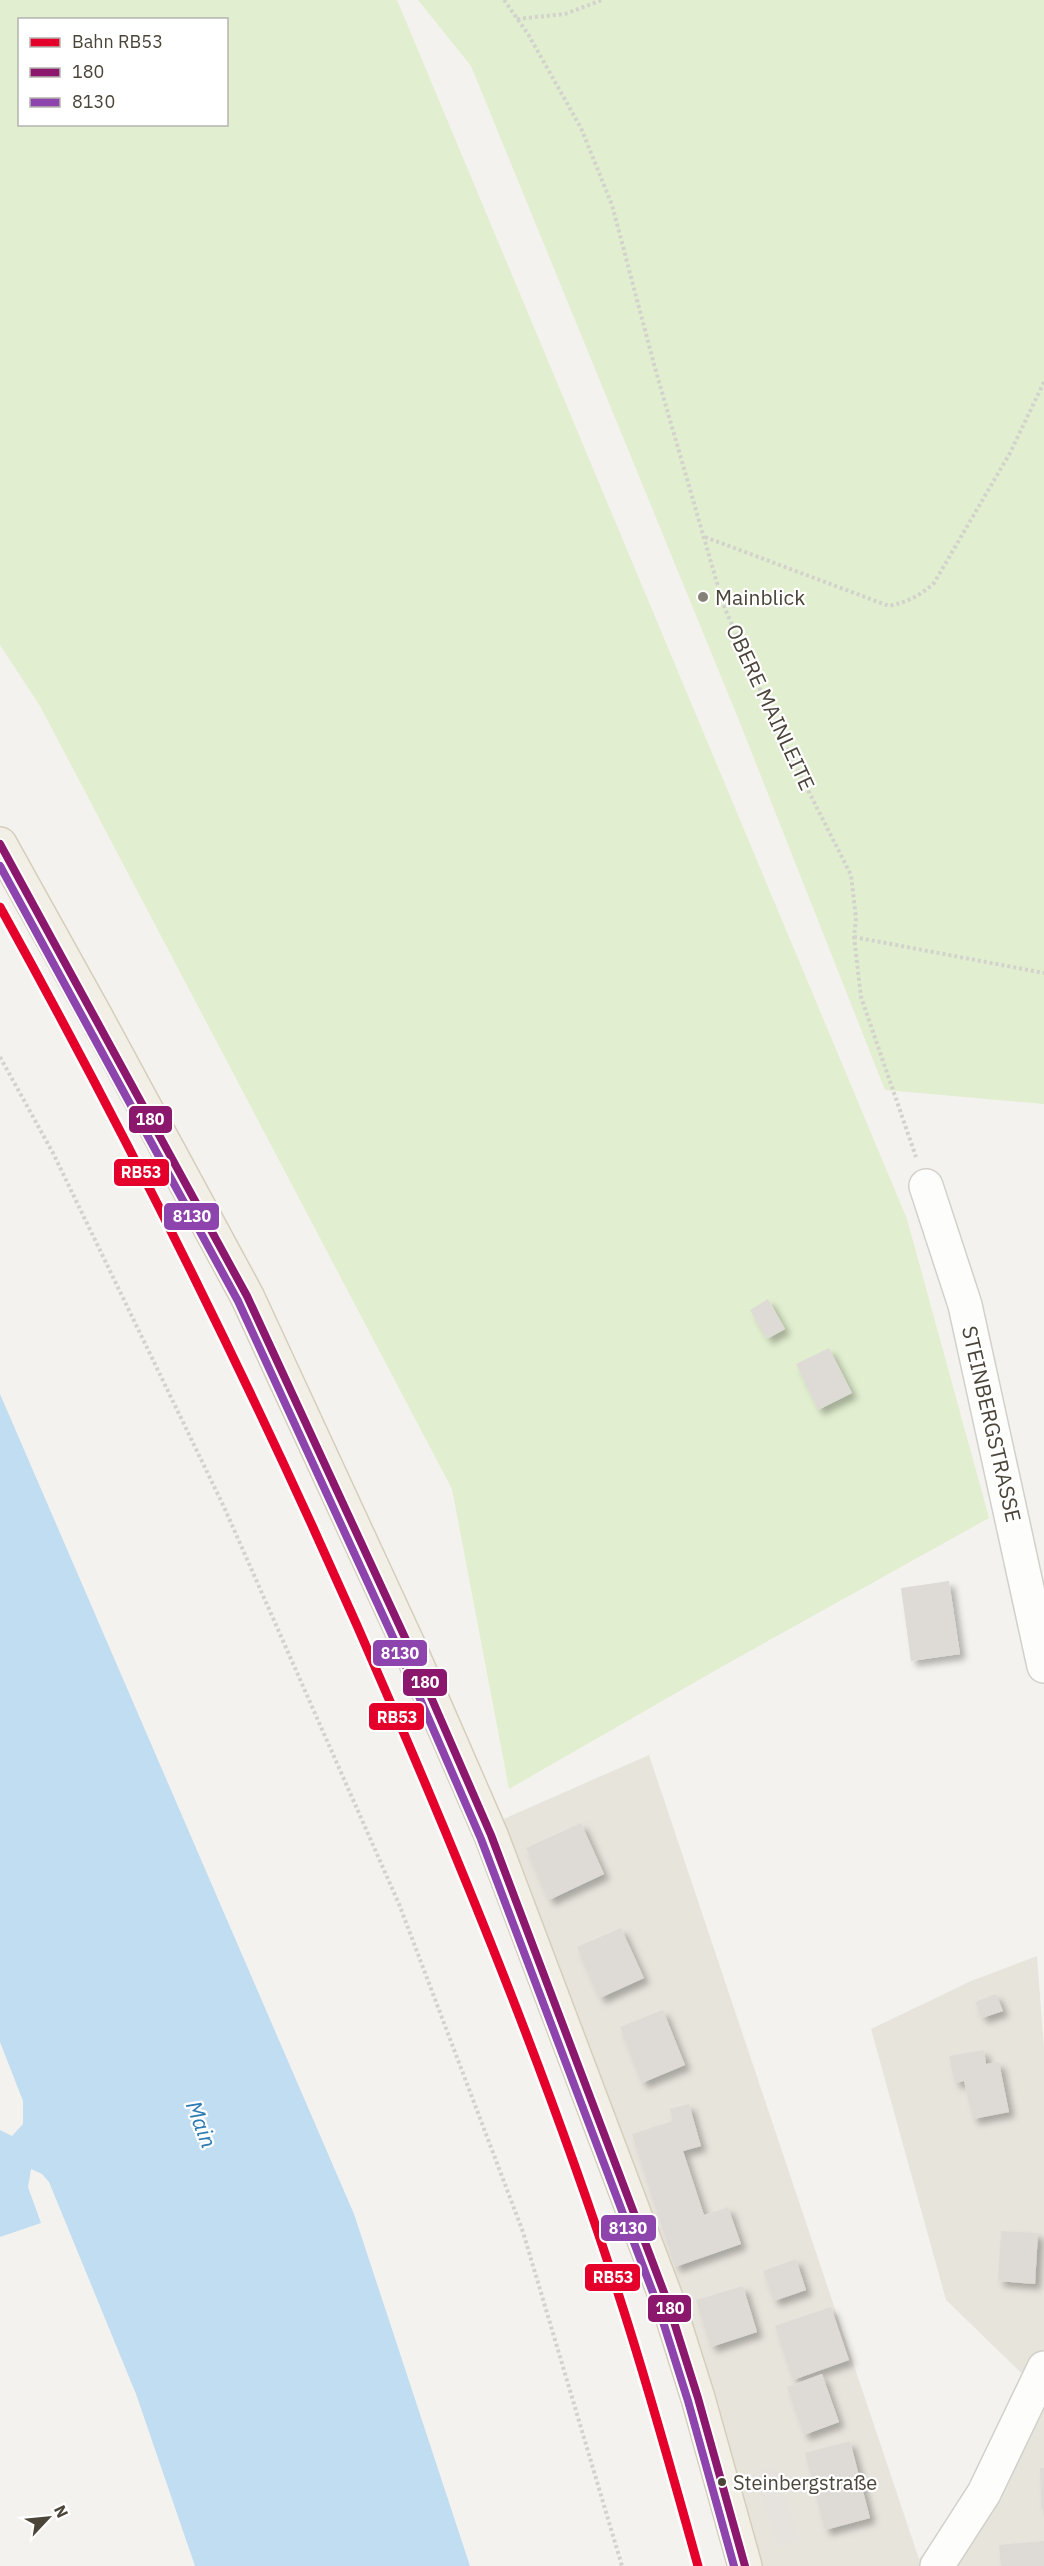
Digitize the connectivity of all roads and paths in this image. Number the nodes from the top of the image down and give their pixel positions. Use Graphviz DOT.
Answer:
graph roads {
  1 [pos="504,0"];
  2 [pos="602,0"];
  3 [pos="517,19"];
  4 [pos="1044,381"];
  5 [pos="704,537"];
  6 [pos="0,844"];
  7 [pos="854,937"];
  8 [pos="1044,973"];
  9 [pos="0,1057"];
  10 [pos="926,1186"];
  11 [pos="1044,1666"];
  12 [pos="1044,2368"];
  13 [pos="622,2566"];
  14 [pos="744,2566"];
  15 [pos="938,2566"];
  1 -- 3 [label="path, OBERE MAINLEITE"];
  2 -- 3 [label="path"];
  3 -- 5 [label="path, OBERE MAINLEITE"];
  4 -- 5 [label="path"];
  5 -- 7 [label="path, OBERE MAINLEITE"];
  6 -- 14 [label="main road"];
  7 -- 8 [label="path"];
  7 -- 10 [label="path, OBERE MAINLEITE"];
  9 -- 13 [label="path"];
  10 -- 11 [label="street, STEINBERGSTRASSE"];
  12 -- 15 [label="street"];
}
